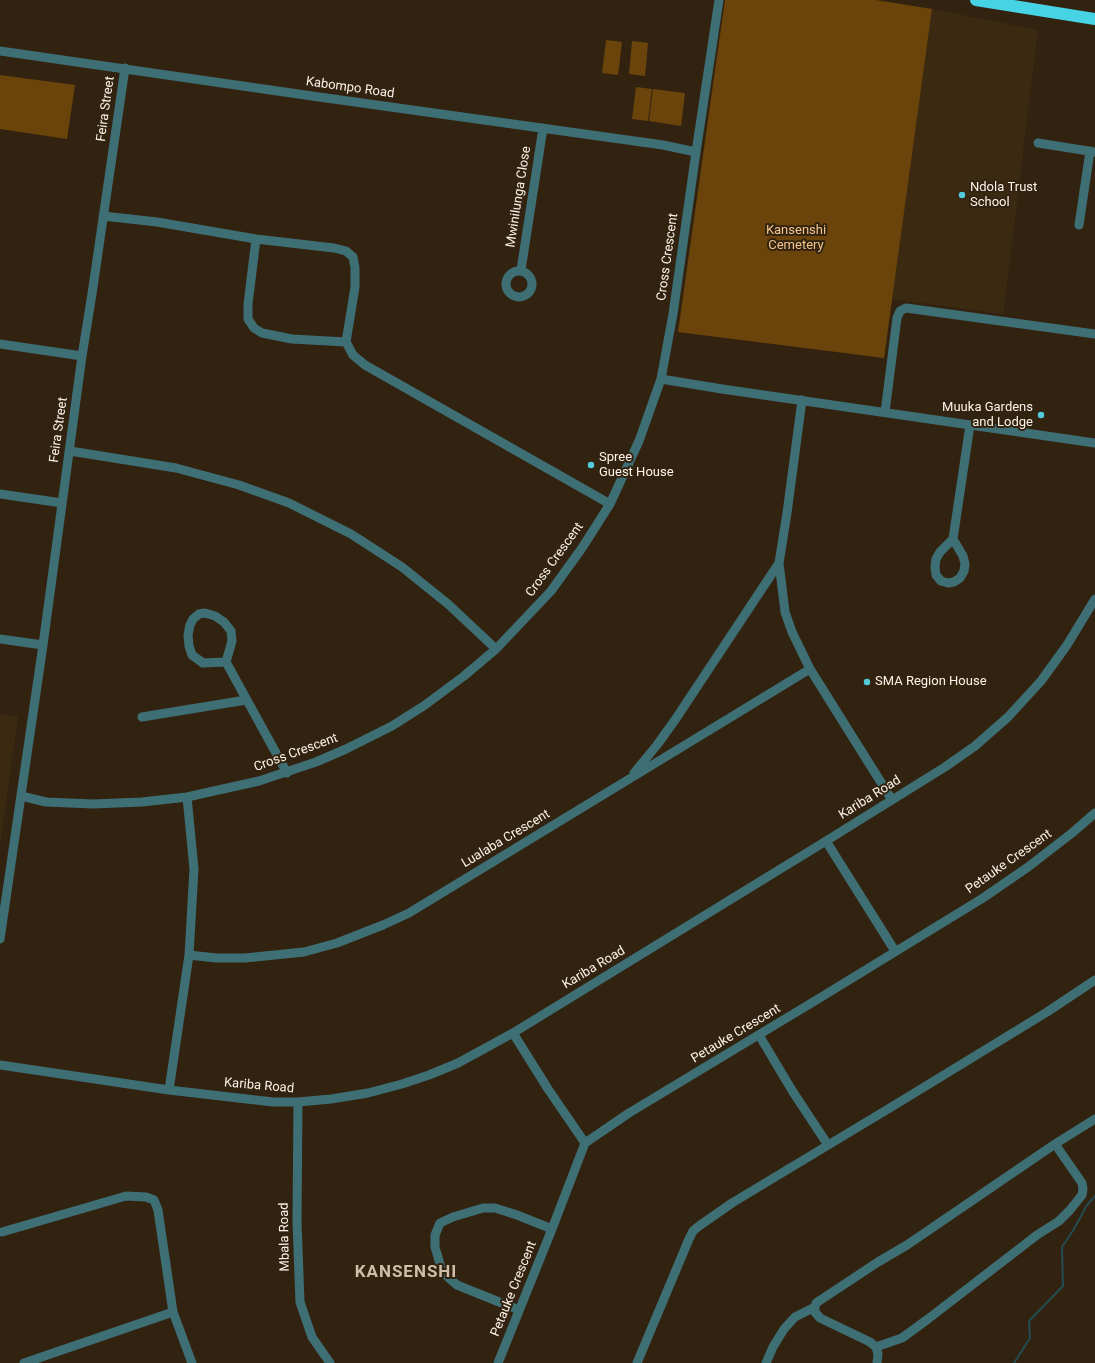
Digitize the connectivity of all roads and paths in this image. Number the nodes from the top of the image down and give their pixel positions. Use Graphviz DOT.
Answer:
graph roads {
  1 [pos="719,0"];
  2 [pos="976,0"];
  3 [pos="1095,19"];
  4 [pos="0,51"];
  5 [pos="125,68"];
  6 [pos="543,128"];
  7 [pos="1038,143"];
  8 [pos="1092,151"];
  9 [pos="696,152"];
  10 [pos="103,216"];
  11 [pos="1079,225"];
  12 [pos="256,239"];
  13 [pos="521,270"];
  14 [pos="1095,334"];
  15 [pos="346,342"];
  16 [pos="0,344"];
  17 [pos="82,356"];
  18 [pos="661,379"];
  19 [pos="802,400"];
  20 [pos="885,412"];
  21 [pos="970,425"];
  22 [pos="1095,443"];
  23 [pos="70,451"];
  24 [pos="0,494"];
  25 [pos="62,503"];
  26 [pos="610,504"];
  27 [pos="953,539"];
  28 [pos="779,563"];
  29 [pos="1095,599"];
  30 [pos="0,639"];
  31 [pos="43,645"];
  32 [pos="496,649"];
  33 [pos="226,662"];
  34 [pos="810,669"];
  35 [pos="246,700"];
  36 [pos="142,717"];
  37 [pos="657,745"];
  38 [pos="666,757"];
  39 [pos="287,773"];
  40 [pos="630,779"];
  41 [pos="21,796"];
  42 [pos="187,797"];
  43 [pos="892,800"];
  44 [pos="1095,813"];
  45 [pos="826,841"];
  46 [pos="0,939"];
  47 [pos="895,951"];
  48 [pos="189,955"];
  49 [pos="1095,980"];
  50 [pos="513,1033"];
  51 [pos="759,1035"];
  52 [pos="0,1065"];
  53 [pos="169,1090"];
  54 [pos="298,1102"];
  55 [pos="1095,1119"];
  56 [pos="585,1143"];
  57 [pos="1055,1144"];
  58 [pos="828,1145"];
  59 [pos="552,1229"];
  60 [pos="2,1232"];
  61 [pos="815,1307"];
  62 [pos="519,1310"];
  63 [pos="173,1312"];
  64 [pos="876,1348"];
  65 [pos="52,1359"];
  66 [pos="24,1363"];
  67 [pos="192,1363"];
  68 [pos="330,1363"];
  69 [pos="498,1363"];
  70 [pos="638,1363"];
  71 [pos="766,1363"];
  72 [pos="877,1363"];
  1 -- 9 [label="street, Cross Crescent"];
  2 -- 3 [label="highway"];
  4 -- 5 [label="street, Kabompo Road"];
  5 -- 6 [label="street, Kabompo Road"];
  5 -- 10 [label="street, Feira Street"];
  6 -- 9 [label="street, Kabompo Road"];
  6 -- 13 [label="street, Mwinilunga Close"];
  7 -- 8 [label="street"];
  8 -- 11 [label="street"];
  9 -- 18 [label="street, Cross Crescent"];
  10 -- 12 [label="street"];
  10 -- 17 [label="street, Feira Street"];
  12 -- 15 [label="street"];
  12 -- 15 [label="street"];
  14 -- 20 [label="street"];
  15 -- 26 [label="street"];
  16 -- 17 [label="street"];
  17 -- 23 [label="street, Feira Street"];
  18 -- 19 [label="street"];
  18 -- 26 [label="street, Cross Crescent"];
  19 -- 20 [label="street"];
  19 -- 28 [label="street"];
  20 -- 21 [label="street"];
  21 -- 22 [label="street"];
  21 -- 27 [label="street"];
  23 -- 25 [label="street, Feira Street"];
  23 -- 32 [label="street"];
  24 -- 25 [label="street"];
  25 -- 31 [label="street, Feira Street"];
  26 -- 32 [label="street, Cross Crescent"];
  27 -- 27 [label="street"];
  28 -- 34 [label="street"];
  28 -- 37 [label="street"];
  29 -- 43 [label="street, Kariba Road"];
  30 -- 31 [label="street"];
  31 -- 41 [label="street, Feira Street"];
  32 -- 39 [label="street, Cross Crescent"];
  33 -- 33 [label="street"];
  33 -- 35 [label="street"];
  34 -- 38 [label="street, Lualaba Crescent"];
  34 -- 43 [label="street"];
  35 -- 36 [label="street"];
  35 -- 39 [label="street"];
  37 -- 38 [label="street"];
  37 -- 40 [label="street"];
  38 -- 40 [label="street, Lualaba Crescent"];
  39 -- 42 [label="street, Cross Crescent"];
  40 -- 48 [label="street, Lualaba Crescent"];
  41 -- 42 [label="street, Cross Crescent"];
  41 -- 46 [label="street, Feira Street"];
  42 -- 48 [label="street"];
  43 -- 45 [label="street, Kariba Road"];
  44 -- 47 [label="street, Petauke Crescent"];
  45 -- 47 [label="street"];
  45 -- 50 [label="street, Kariba Road"];
  47 -- 51 [label="street, Petauke Crescent"];
  48 -- 53 [label="street"];
  49 -- 58 [label="street"];
  50 -- 54 [label="street, Kariba Road"];
  50 -- 56 [label="street"];
  51 -- 56 [label="street, Petauke Crescent"];
  51 -- 58 [label="street"];
  52 -- 53 [label="street, Kariba Road"];
  53 -- 54 [label="street, Kariba Road"];
  54 -- 68 [label="street, Mbala Road"];
  55 -- 57 [label="street"];
  56 -- 59 [label="street, Petauke Crescent"];
  57 -- 61 [label="street"];
  57 -- 64 [label="street"];
  58 -- 70 [label="street"];
  59 -- 62 [label="street, Petauke Crescent"];
  59 -- 62 [label="street"];
  60 -- 63 [label="street"];
  61 -- 64 [label="street"];
  61 -- 71 [label="street"];
  62 -- 69 [label="street, Petauke Crescent"];
  63 -- 65 [label="street"];
  63 -- 67 [label="street"];
  64 -- 72 [label="street"];
  65 -- 66 [label="street"];
}
